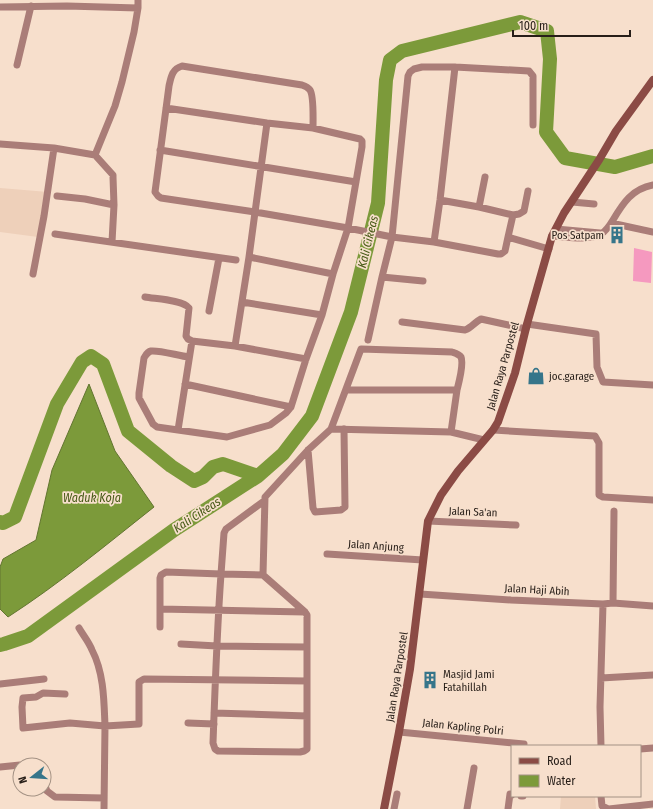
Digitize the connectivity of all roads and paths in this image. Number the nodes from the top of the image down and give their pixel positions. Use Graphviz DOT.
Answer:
graph roads {
  1 [pos="138,0"];
  2 [pos="31,6"];
  3 [pos="0,7"];
  4 [pos="138,8"];
  5 [pos="17,65"];
  6 [pos="455,67"];
  7 [pos="653,80"];
  8 [pos="166,108"];
  9 [pos="267,123"];
  10 [pos="533,125"];
  11 [pos="313,128"];
  12 [pos="0,144"];
  13 [pos="54,148"];
  14 [pos="160,150"];
  15 [pos="95,155"];
  16 [pos="261,166"];
  17 [pos="485,177"];
  18 [pos="356,182"];
  19 [pos="653,185"];
  20 [pos="528,191"];
  21 [pos="57,196"];
  22 [pos="440,200"];
  23 [pos="572,202"];
  24 [pos="594,204"];
  25 [pos="114,205"];
  26 [pos="479,207"];
  27 [pos="255,212"];
  28 [pos="513,215"];
  29 [pos="611,223"];
  30 [pos="348,228"];
  31 [pos="653,232"];
  32 [pos="554,233"];
  33 [pos="55,234"];
  34 [pos="392,237"];
  35 [pos="508,237"];
  36 [pos="112,242"];
  37 [pos="434,242"];
  38 [pos="549,249"];
  39 [pos="249,257"];
  40 [pos="219,258"];
  41 [pos="236,260"];
  42 [pos="33,274"];
  43 [pos="334,274"];
  44 [pos="382,277"];
  45 [pos="424,281"];
  46 [pos="146,297"];
  47 [pos="242,302"];
  48 [pos="209,311"];
  49 [pos="322,315"];
  50 [pos="402,322"];
  51 [pos="526,327"];
  52 [pos="368,340"];
  53 [pos="192,341"];
  54 [pos="235,346"];
  55 [pos="189,357"];
  56 [pos="306,359"];
  57 [pos="185,384"];
  58 [pos="653,385"];
  59 [pos="346,390"];
  60 [pos="457,390"];
  61 [pos="291,407"];
  62 [pos="331,429"];
  63 [pos="344,429"];
  64 [pos="178,430"];
  65 [pos="493,430"];
  66 [pos="452,432"];
  67 [pos="484,440"];
  68 [pos="308,450"];
  69 [pos="653,500"];
  70 [pos="264,501"];
  71 [pos="614,511"];
  72 [pos="428,521"];
  73 [pos="516,524"];
  74 [pos="327,554"];
  75 [pos="423,560"];
  76 [pos="221,574"];
  77 [pos="263,575"];
  78 [pos="420,594"];
  79 [pos="613,603"];
  80 [pos="603,604"];
  81 [pos="653,606"];
  82 [pos="160,609"];
  83 [pos="218,610"];
  84 [pos="304,612"];
  85 [pos="160,627"];
  86 [pos="79,628"];
  87 [pos="181,644"];
  88 [pos="217,646"];
  89 [pos="307,647"];
  90 [pos="653,675"];
  91 [pos="601,678"];
  92 [pos="44,679"];
  93 [pos="215,679"];
  94 [pos="307,681"];
  95 [pos="0,684"];
  96 [pos="65,694"];
  97 [pos="214,713"];
  98 [pos="307,716"];
  99 [pos="188,723"];
  100 [pos="214,724"];
  101 [pos="105,726"];
  102 [pos="399,732"];
  103 [pos="524,744"];
  104 [pos="601,745"];
  105 [pos="653,748"];
  106 [pos="641,749"];
  107 [pos="12,766"];
  108 [pos="0,767"];
  109 [pos="474,768"];
  110 [pos="397,794"];
  111 [pos="511,794"];
  112 [pos="52,795"];
  113 [pos="601,797"];
  114 [pos="104,798"];
  115 [pos="653,804"];
  116 [pos="104,809"];
  117 [pos="384,809"];
  118 [pos="394,809"];
  119 [pos="467,809"];
  120 [pos="508,809"];
  121 [pos="609,809"];
  1 -- 4 [label="street"];
  2 -- 3 [label="street"];
  2 -- 4 [label="street"];
  2 -- 5 [label="street"];
  4 -- 15 [label="street"];
  6 -- 10 [label="street"];
  6 -- 22 [label="street"];
  6 -- 34 [label="street"];
  7 -- 23 [label="main road, Jalan Raya Parpostel"];
  8 -- 9 [label="street"];
  8 -- 11 [label="street"];
  8 -- 14 [label="street"];
  9 -- 11 [label="street"];
  9 -- 16 [label="street"];
  11 -- 18 [label="street"];
  12 -- 13 [label="street"];
  13 -- 15 [label="street"];
  13 -- 42 [label="street"];
  14 -- 16 [label="street"];
  14 -- 27 [label="street"];
  15 -- 25 [label="street"];
  16 -- 18 [label="street"];
  16 -- 27 [label="street"];
  17 -- 26 [label="street"];
  18 -- 30 [label="street"];
  19 -- 29 [label="street"];
  20 -- 28 [label="street"];
  21 -- 25 [label="street"];
  22 -- 26 [label="street"];
  22 -- 37 [label="street"];
  23 -- 24 [label="street"];
  23 -- 32 [label="main road, Jalan Raya Parpostel"];
  25 -- 36 [label="street"];
  26 -- 28 [label="street"];
  27 -- 30 [label="street"];
  27 -- 39 [label="street"];
  28 -- 35 [label="street"];
  29 -- 31 [label="street"];
  29 -- 32 [label="street"];
  30 -- 34 [label="street"];
  30 -- 43 [label="street"];
  32 -- 38 [label="main road, Jalan Raya Parpostel"];
  33 -- 36 [label="street"];
  34 -- 37 [label="street"];
  34 -- 44 [label="street"];
  35 -- 37 [label="street"];
  35 -- 38 [label="street"];
  36 -- 40 [label="street"];
  38 -- 51 [label="main road, Jalan Raya Parpostel"];
  39 -- 43 [label="street"];
  39 -- 47 [label="street"];
  40 -- 41 [label="street"];
  40 -- 48 [label="street"];
  43 -- 49 [label="street"];
  44 -- 45 [label="street"];
  44 -- 52 [label="street"];
  46 -- 53 [label="street"];
  47 -- 49 [label="street"];
  47 -- 54 [label="street"];
  49 -- 56 [label="street"];
  50 -- 51 [label="street"];
  51 -- 58 [label="street"];
  51 -- 65 [label="main road, Jalan Raya Parpostel"];
  53 -- 54 [label="street"];
  53 -- 55 [label="street"];
  54 -- 56 [label="street"];
  55 -- 57 [label="street"];
  55 -- 64 [label="street"];
  56 -- 61 [label="street"];
  57 -- 61 [label="street"];
  57 -- 64 [label="street"];
  59 -- 60 [label="street"];
  59 -- 60 [label="street"];
  59 -- 62 [label="street"];
  60 -- 66 [label="street"];
  61 -- 64 [label="street"];
  62 -- 63 [label="street"];
  62 -- 68 [label="street"];
  63 -- 66 [label="street"];
  63 -- 68 [label="street"];
  65 -- 67 [label="main road, Jalan Raya Parpostel"];
  65 -- 69 [label="street"];
  66 -- 67 [label="street"];
  67 -- 72 [label="main road, Jalan Raya Parpostel"];
  68 -- 70 [label="street"];
  70 -- 76 [label="street"];
  70 -- 77 [label="street"];
  71 -- 79 [label="street"];
  72 -- 73 [label="street, Jalan Sa'an"];
  72 -- 75 [label="main road, Jalan Raya Parpostel"];
  74 -- 75 [label="street, Jalan Anjung"];
  75 -- 78 [label="main road, Jalan Raya Parpostel"];
  76 -- 77 [label="street"];
  76 -- 82 [label="street"];
  76 -- 83 [label="street"];
  77 -- 84 [label="street"];
  78 -- 80 [label="street, Jalan Haji Abih"];
  78 -- 102 [label="main road, Jalan Raya Parpostel"];
  79 -- 80 [label="street, Jalan Haji Abih"];
  79 -- 81 [label="street, Jalan Haji Abih"];
  80 -- 91 [label="street"];
  82 -- 83 [label="street"];
  82 -- 85 [label="street"];
  83 -- 84 [label="street"];
  83 -- 88 [label="street"];
  84 -- 89 [label="street"];
  86 -- 101 [label="street"];
  87 -- 88 [label="street"];
  88 -- 89 [label="street"];
  88 -- 93 [label="street"];
  89 -- 94 [label="street"];
  90 -- 91 [label="street"];
  91 -- 104 [label="street"];
  92 -- 95 [label="street"];
  93 -- 94 [label="street"];
  93 -- 97 [label="street"];
  93 -- 101 [label="street"];
  94 -- 98 [label="street"];
  96 -- 101 [label="street"];
  97 -- 98 [label="street"];
  97 -- 100 [label="street"];
  98 -- 100 [label="street"];
  99 -- 100 [label="street"];
  101 -- 114 [label="street"];
  102 -- 103 [label="street, Jalan Kapling Polri"];
  102 -- 117 [label="main road, Jalan Raya Parpostel"];
  105 -- 106 [label="street"];
  107 -- 108 [label="street"];
  109 -- 119 [label="street"];
  110 -- 118 [label="street"];
  111 -- 120 [label="street"];
  112 -- 114 [label="street"];
  113 -- 121 [label="street"];
  114 -- 116 [label="street"];
  115 -- 121 [label="street"];
}
